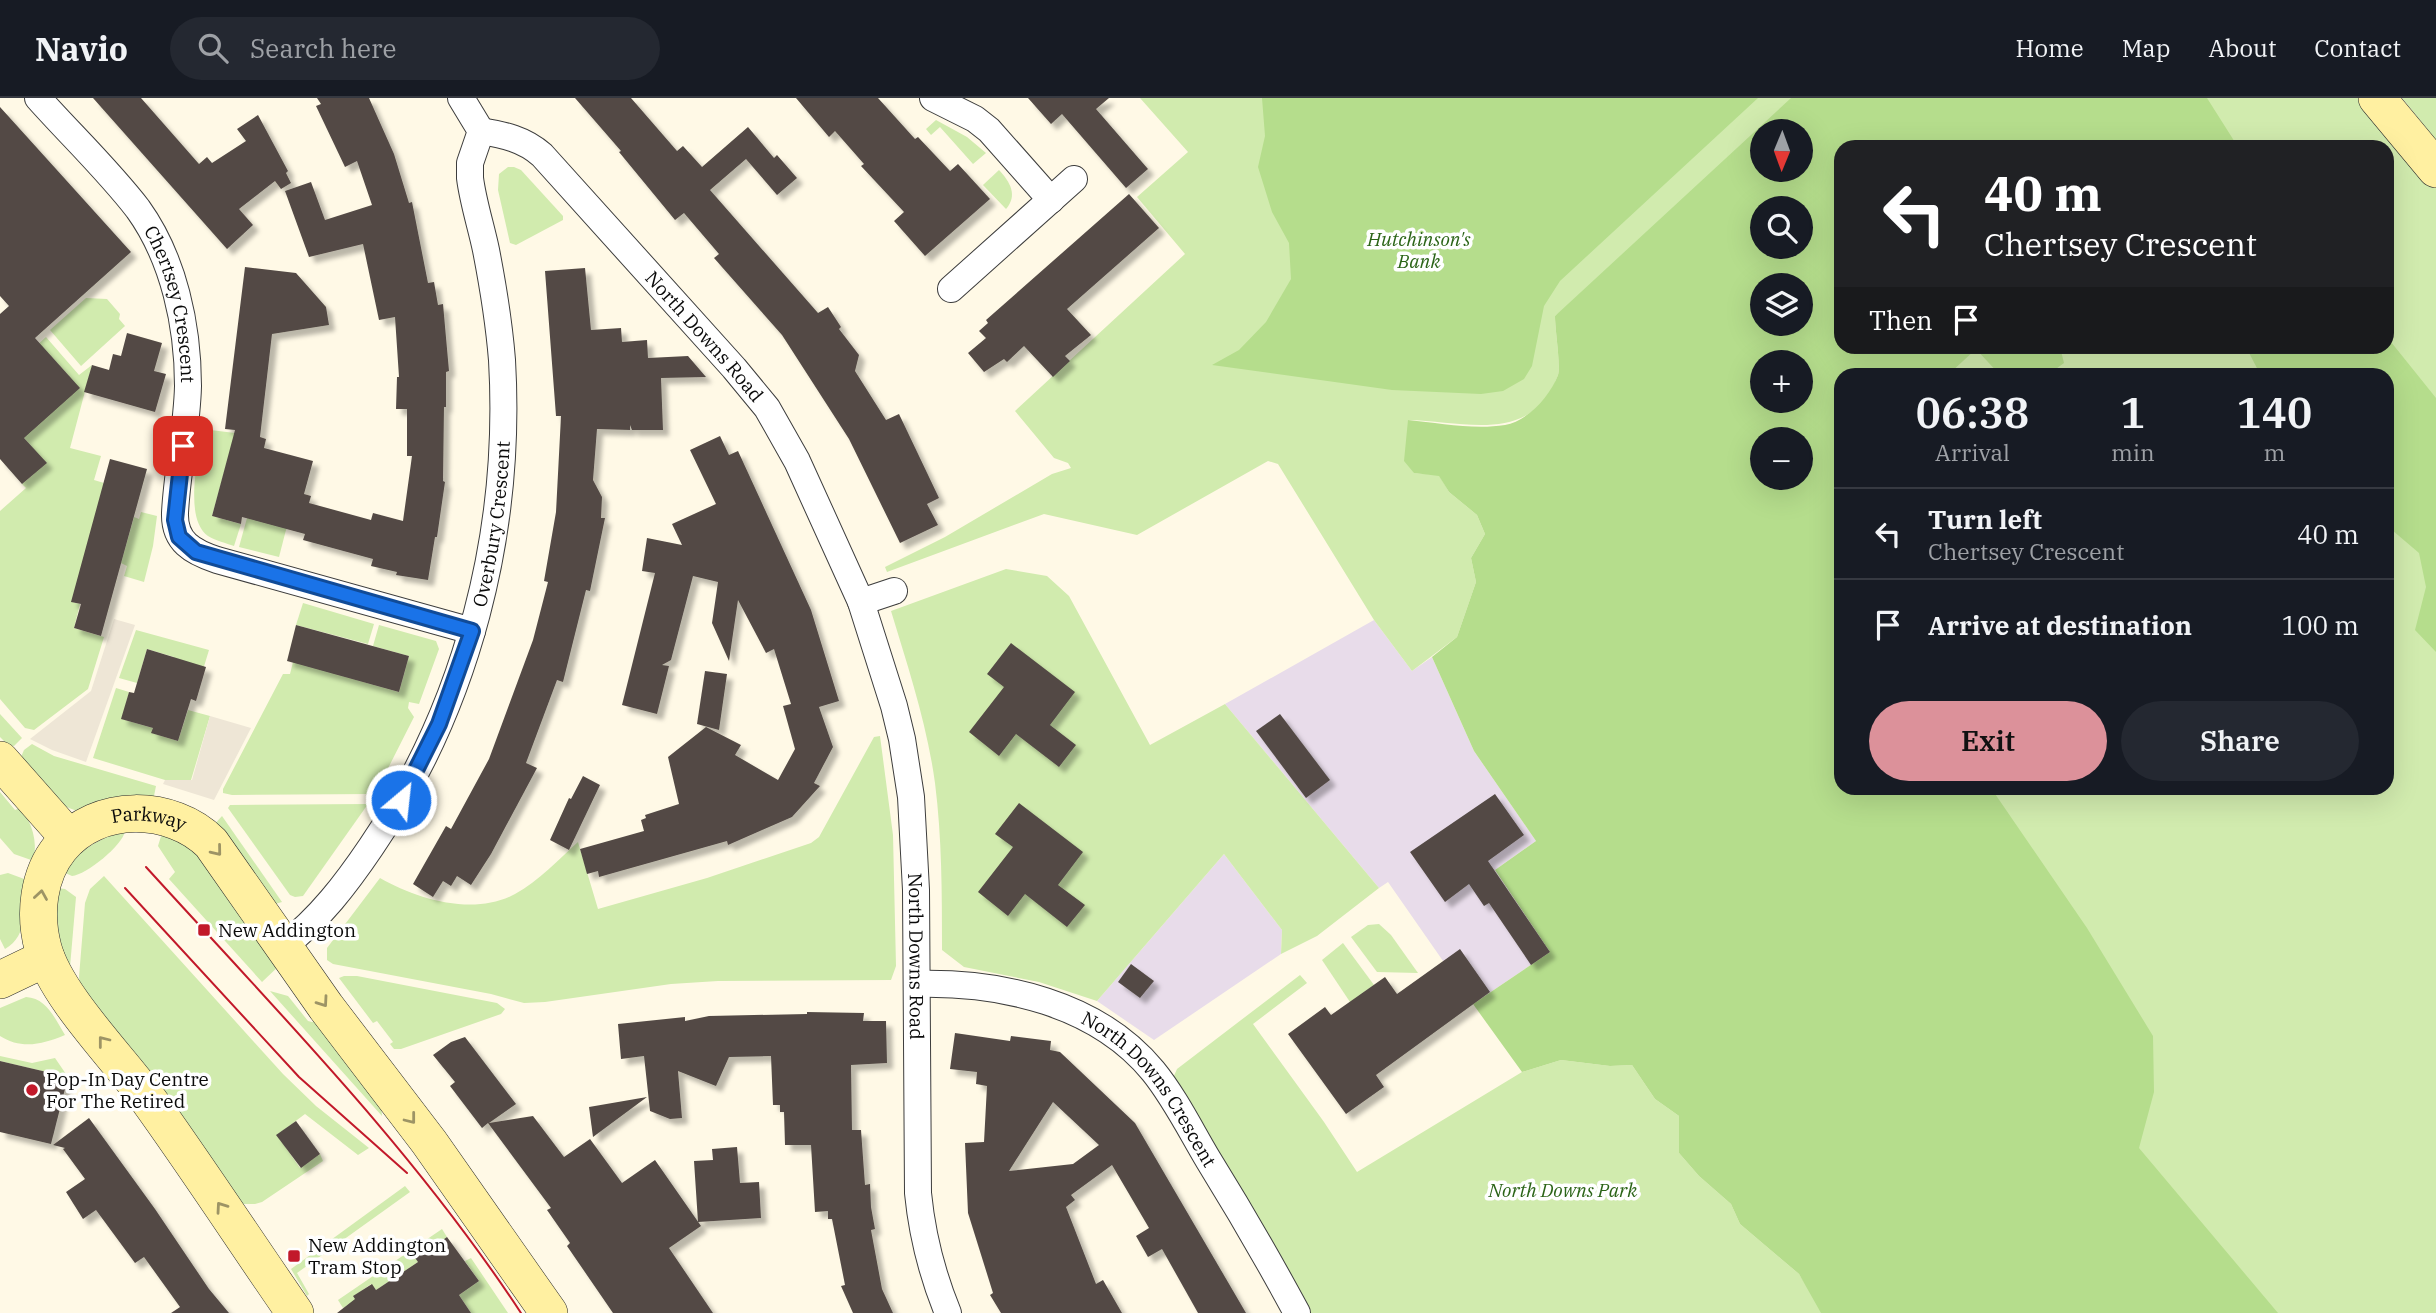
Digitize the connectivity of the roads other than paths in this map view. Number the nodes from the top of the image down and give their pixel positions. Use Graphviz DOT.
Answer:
graph roads {
  1 [pos="38,98"];
  2 [pos="461,98"];
  3 [pos="933,98"];
  4 [pos="2377,98"];
  5 [pos="481,131"];
  6 [pos="2436,169"];
  7 [pos="1074,179"];
  8 [pos="1051,200"];
  9 [pos="951,289"];
  10 [pos="894,591"];
  11 [pos="861,602"];
  12 [pos="472,631"];
  13 [pos="0,760"];
  14 [pos="69,838"];
  15 [pos="284,946"];
  16 [pos="46,958"];
  17 [pos="0,980"];
  18 [pos="917,984"];
  19 [pos="295,1313"];
  20 [pos="549,1313"];
  21 [pos="948,1313"];
  22 [pos="1297,1313"];
  1 -- 12 [label="street, Chertsey Crescent"];
  2 -- 5 [label="street"];
  3 -- 8 [label="street"];
  4 -- 6 [label="street"];
  5 -- 11 [label="street, North Downs Road"];
  5 -- 12 [label="street, Overbury Crescent"];
  7 -- 8 [label="street"];
  8 -- 9 [label="street"];
  10 -- 11 [label="street"];
  11 -- 18 [label="street, North Downs Road"];
  12 -- 15 [label="street, Overbury Crescent"];
  13 -- 14 [label="street"];
  14 -- 15 [label="street, Parkway, one-way"];
  16 -- 14 [label="street, Parkway, one-way"];
  15 -- 20 [label="street, Parkway, one-way"];
  16 -- 17 [label="street"];
  19 -- 16 [label="street, Parkway, one-way"];
  18 -- 21 [label="street, North Downs Road"];
  18 -- 22 [label="street, North Downs Crescent"];
}
